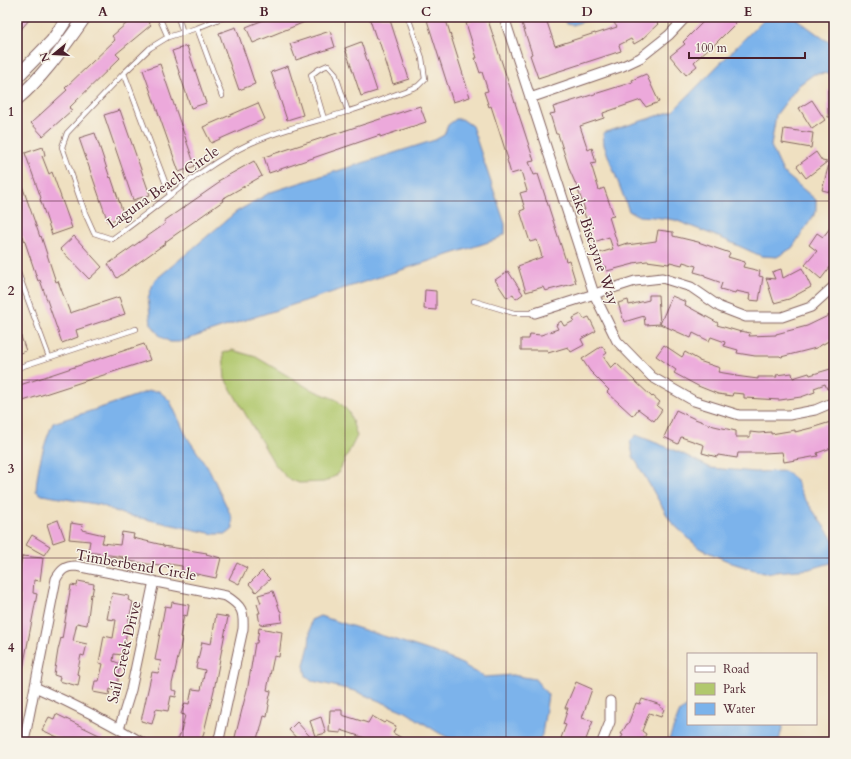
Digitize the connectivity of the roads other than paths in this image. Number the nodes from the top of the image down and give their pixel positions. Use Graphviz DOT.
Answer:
graph roads {
  1 [pos="68,17"];
  2 [pos="85,17"];
  3 [pos="160,17"];
  4 [pos="178,17"];
  5 [pos="224,17"];
  6 [pos="408,17"];
  7 [pos="504,17"];
  8 [pos="686,17"];
  9 [pos="197,28"];
  10 [pos="183,33"];
  11 [pos="168,37"];
  12 [pos="124,72"];
  13 [pos="17,77"];
  14 [pos="222,96"];
  15 [pos="530,98"];
  16 [pos="17,99"];
  17 [pos="348,112"];
  18 [pos="324,119"];
  19 [pos="170,195"];
  20 [pos="17,270"];
  21 [pos="834,286"];
  22 [pos="594,294"];
  23 [pos="474,301"];
  24 [pos="535,313"];
  25 [pos="136,328"];
  26 [pos="49,357"];
  27 [pos="17,368"];
  28 [pos="834,402"];
  29 [pos="154,581"];
  30 [pos="35,687"];
  31 [pos="610,701"];
  32 [pos="119,729"];
  33 [pos="24,742"];
  34 [pos="141,742"];
  35 [pos="217,742"];
  36 [pos="602,742"];
  1 -- 13 [label="main road"];
  2 -- 16 [label="main road"];
  3 -- 11 [label="lane"];
  4 -- 10 [label="lane"];
  5 -- 9 [label="lane, Laguna Beach Circle"];
  6 -- 17 [label="lane, Laguna Beach Circle"];
  7 -- 15 [label="street, Lake Biscayne Way"];
  8 -- 15 [label="street"];
  9 -- 10 [label="lane, Laguna Beach Circle"];
  9 -- 14 [label="lane"];
  10 -- 11 [label="lane, Laguna Beach Circle"];
  11 -- 12 [label="lane, Laguna Beach Circle"];
  12 -- 19 [label="lane"];
  12 -- 19 [label="lane, Laguna Beach Circle"];
  15 -- 22 [label="street, Lake Biscayne Way"];
  17 -- 18 [label="lane, Laguna Beach Circle"];
  17 -- 18 [label="lane"];
  18 -- 19 [label="lane, Laguna Beach Circle"];
  20 -- 26 [label="lane"];
  21 -- 22 [label="street"];
  22 -- 24 [label="street"];
  22 -- 28 [label="street, Lake Biscayne Way"];
  23 -- 24 [label="lane"];
  25 -- 26 [label="lane"];
  26 -- 27 [label="lane"];
  29 -- 30 [label="street, Timberbend Circle"];
  29 -- 32 [label="street, Sail Creek Drive"];
  29 -- 35 [label="street, Timberbend Circle"];
  30 -- 32 [label="street"];
  30 -- 33 [label="street, Timberbend Circle"];
  31 -- 36 [label="street"];
  32 -- 34 [label="street"];
}
